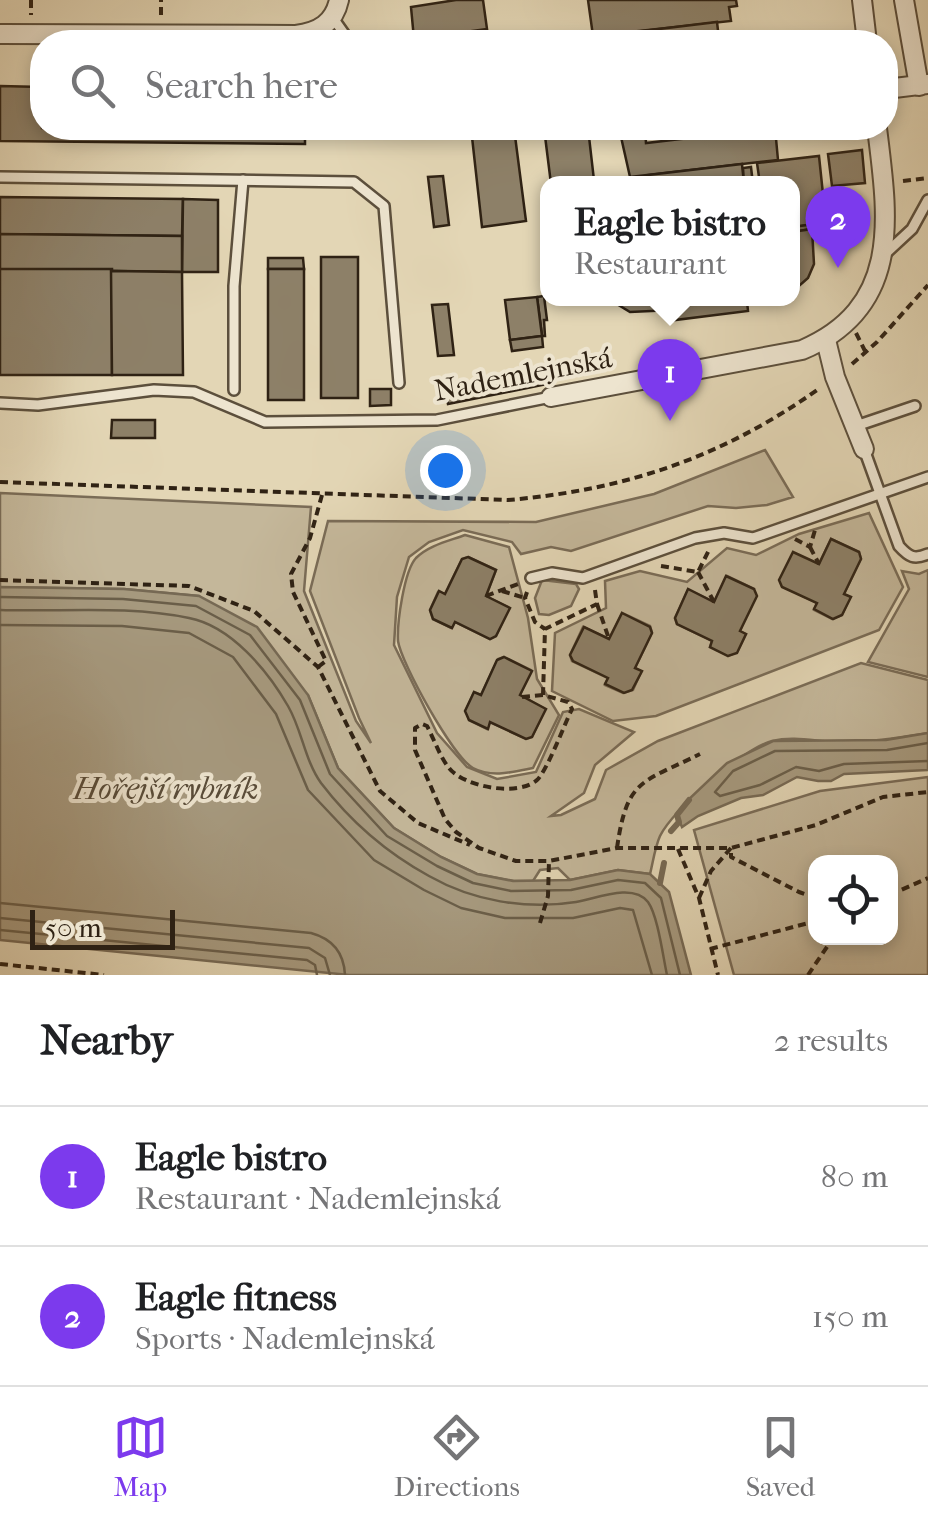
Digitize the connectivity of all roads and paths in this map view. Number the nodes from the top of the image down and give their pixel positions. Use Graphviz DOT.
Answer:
graph roads {
  1 [pos="30,0"];
  2 [pos="161,0"];
  3 [pos="862,0"];
  4 [pos="904,0"];
  5 [pos="336,9"];
  6 [pos="31,15"];
  7 [pos="161,16"];
  8 [pos="313,30"];
  9 [pos="865,30"];
  10 [pos="0,34"];
  11 [pos="30,34"];
  12 [pos="924,85"];
  13 [pos="898,87"];
  14 [pos="879,140"];
  15 [pos="0,177"];
  16 [pos="928,178"];
  17 [pos="243,180"];
  18 [pos="884,183"];
  19 [pos="928,200"];
  20 [pos="884,255"];
  21 [pos="928,286"];
  22 [pos="826,340"];
  23 [pos="866,352"];
  24 [pos="836,378"];
  25 [pos="399,383"];
  26 [pos="234,390"];
  27 [pos="551,397"];
  28 [pos="0,403"];
  29 [pos="915,406"];
  30 [pos="855,426"];
  31 [pos="864,450"];
  32 [pos="928,477"];
  33 [pos="0,482"];
  34 [pos="322,494"];
  35 [pos="880,496"];
  36 [pos="717,534"];
  37 [pos="810,547"];
  38 [pos="928,554"];
  39 [pos="637,558"];
  40 [pos="819,564"];
  41 [pos="698,572"];
  42 [pos="592,574"];
  43 [pos="532,578"];
  44 [pos="0,580"];
  45 [pos="502,591"];
  46 [pos="486,596"];
  47 [pos="525,598"];
  48 [pos="714,602"];
  49 [pos="596,604"];
  50 [pos="545,629"];
  51 [pos="609,639"];
  52 [pos="318,667"];
  53 [pos="543,695"];
  54 [pos="522,697"];
  55 [pos="700,754"];
  56 [pos="928,792"];
  57 [pos="480,848"];
  58 [pos="617,848"];
  59 [pos="731,848"];
  60 [pos="678,849"];
  61 [pos="549,861"];
  62 [pos="928,878"];
  63 [pos="898,891"];
  64 [pos="808,895"];
  65 [pos="699,898"];
  66 [pos="808,923"];
  67 [pos="540,924"];
  68 [pos="827,945"];
  69 [pos="710,949"];
  70 [pos="0,964"];
  71 [pos="104,975"];
  72 [pos="718,975"];
  73 [pos="808,975"];
  1 -- 6 [label="path"];
  2 -- 7 [label="path"];
  3 -- 9 [label="street"];
  4 -- 12 [label="street"];
  5 -- 8 [label="street"];
  10 -- 11 [label="street"];
  12 -- 13 [label="street"];
  14 -- 18 [label="street"];
  15 -- 17 [label="lane"];
  16 -- 18 [label="path"];
  17 -- 25 [label="lane"];
  17 -- 26 [label="lane"];
  18 -- 20 [label="street"];
  19 -- 20 [label="lane"];
  20 -- 22 [label="street"];
  21 -- 23 [label="path"];
  22 -- 24 [label="street"];
  22 -- 27 [label="street, Nademlejnská"];
  24 -- 30 [label="street"];
  24 -- 34 [label="path"];
  27 -- 28 [label="lane, Nademlejnská"];
  29 -- 30 [label="lane"];
  30 -- 31 [label="street"];
  31 -- 35 [label="lane"];
  32 -- 35 [label="lane"];
  33 -- 34 [label="path"];
  34 -- 52 [label="path"];
  35 -- 36 [label="lane"];
  35 -- 38 [label="lane"];
  36 -- 39 [label="lane"];
  36 -- 41 [label="path"];
  37 -- 40 [label="path"];
  39 -- 41 [label="path"];
  39 -- 42 [label="lane"];
  41 -- 48 [label="path"];
  42 -- 43 [label="lane"];
  42 -- 49 [label="path"];
  43 -- 45 [label="path"];
  43 -- 47 [label="path"];
  44 -- 52 [label="path"];
  45 -- 46 [label="path"];
  45 -- 47 [label="path"];
  47 -- 50 [label="path"];
  49 -- 50 [label="path"];
  49 -- 51 [label="path"];
  50 -- 53 [label="path"];
  52 -- 57 [label="path"];
  53 -- 54 [label="path"];
  53 -- 57 [label="path"];
  55 -- 58 [label="path"];
  56 -- 59 [label="path"];
  57 -- 61 [label="path"];
  58 -- 60 [label="path"];
  58 -- 61 [label="path"];
  59 -- 60 [label="path"];
  59 -- 64 [label="path"];
  59 -- 65 [label="path"];
  60 -- 65 [label="path"];
  61 -- 67 [label="path"];
  62 -- 63 [label="path"];
  65 -- 69 [label="path"];
  66 -- 69 [label="path"];
  68 -- 73 [label="path"];
  69 -- 72 [label="path"];
  70 -- 71 [label="path"];
}
